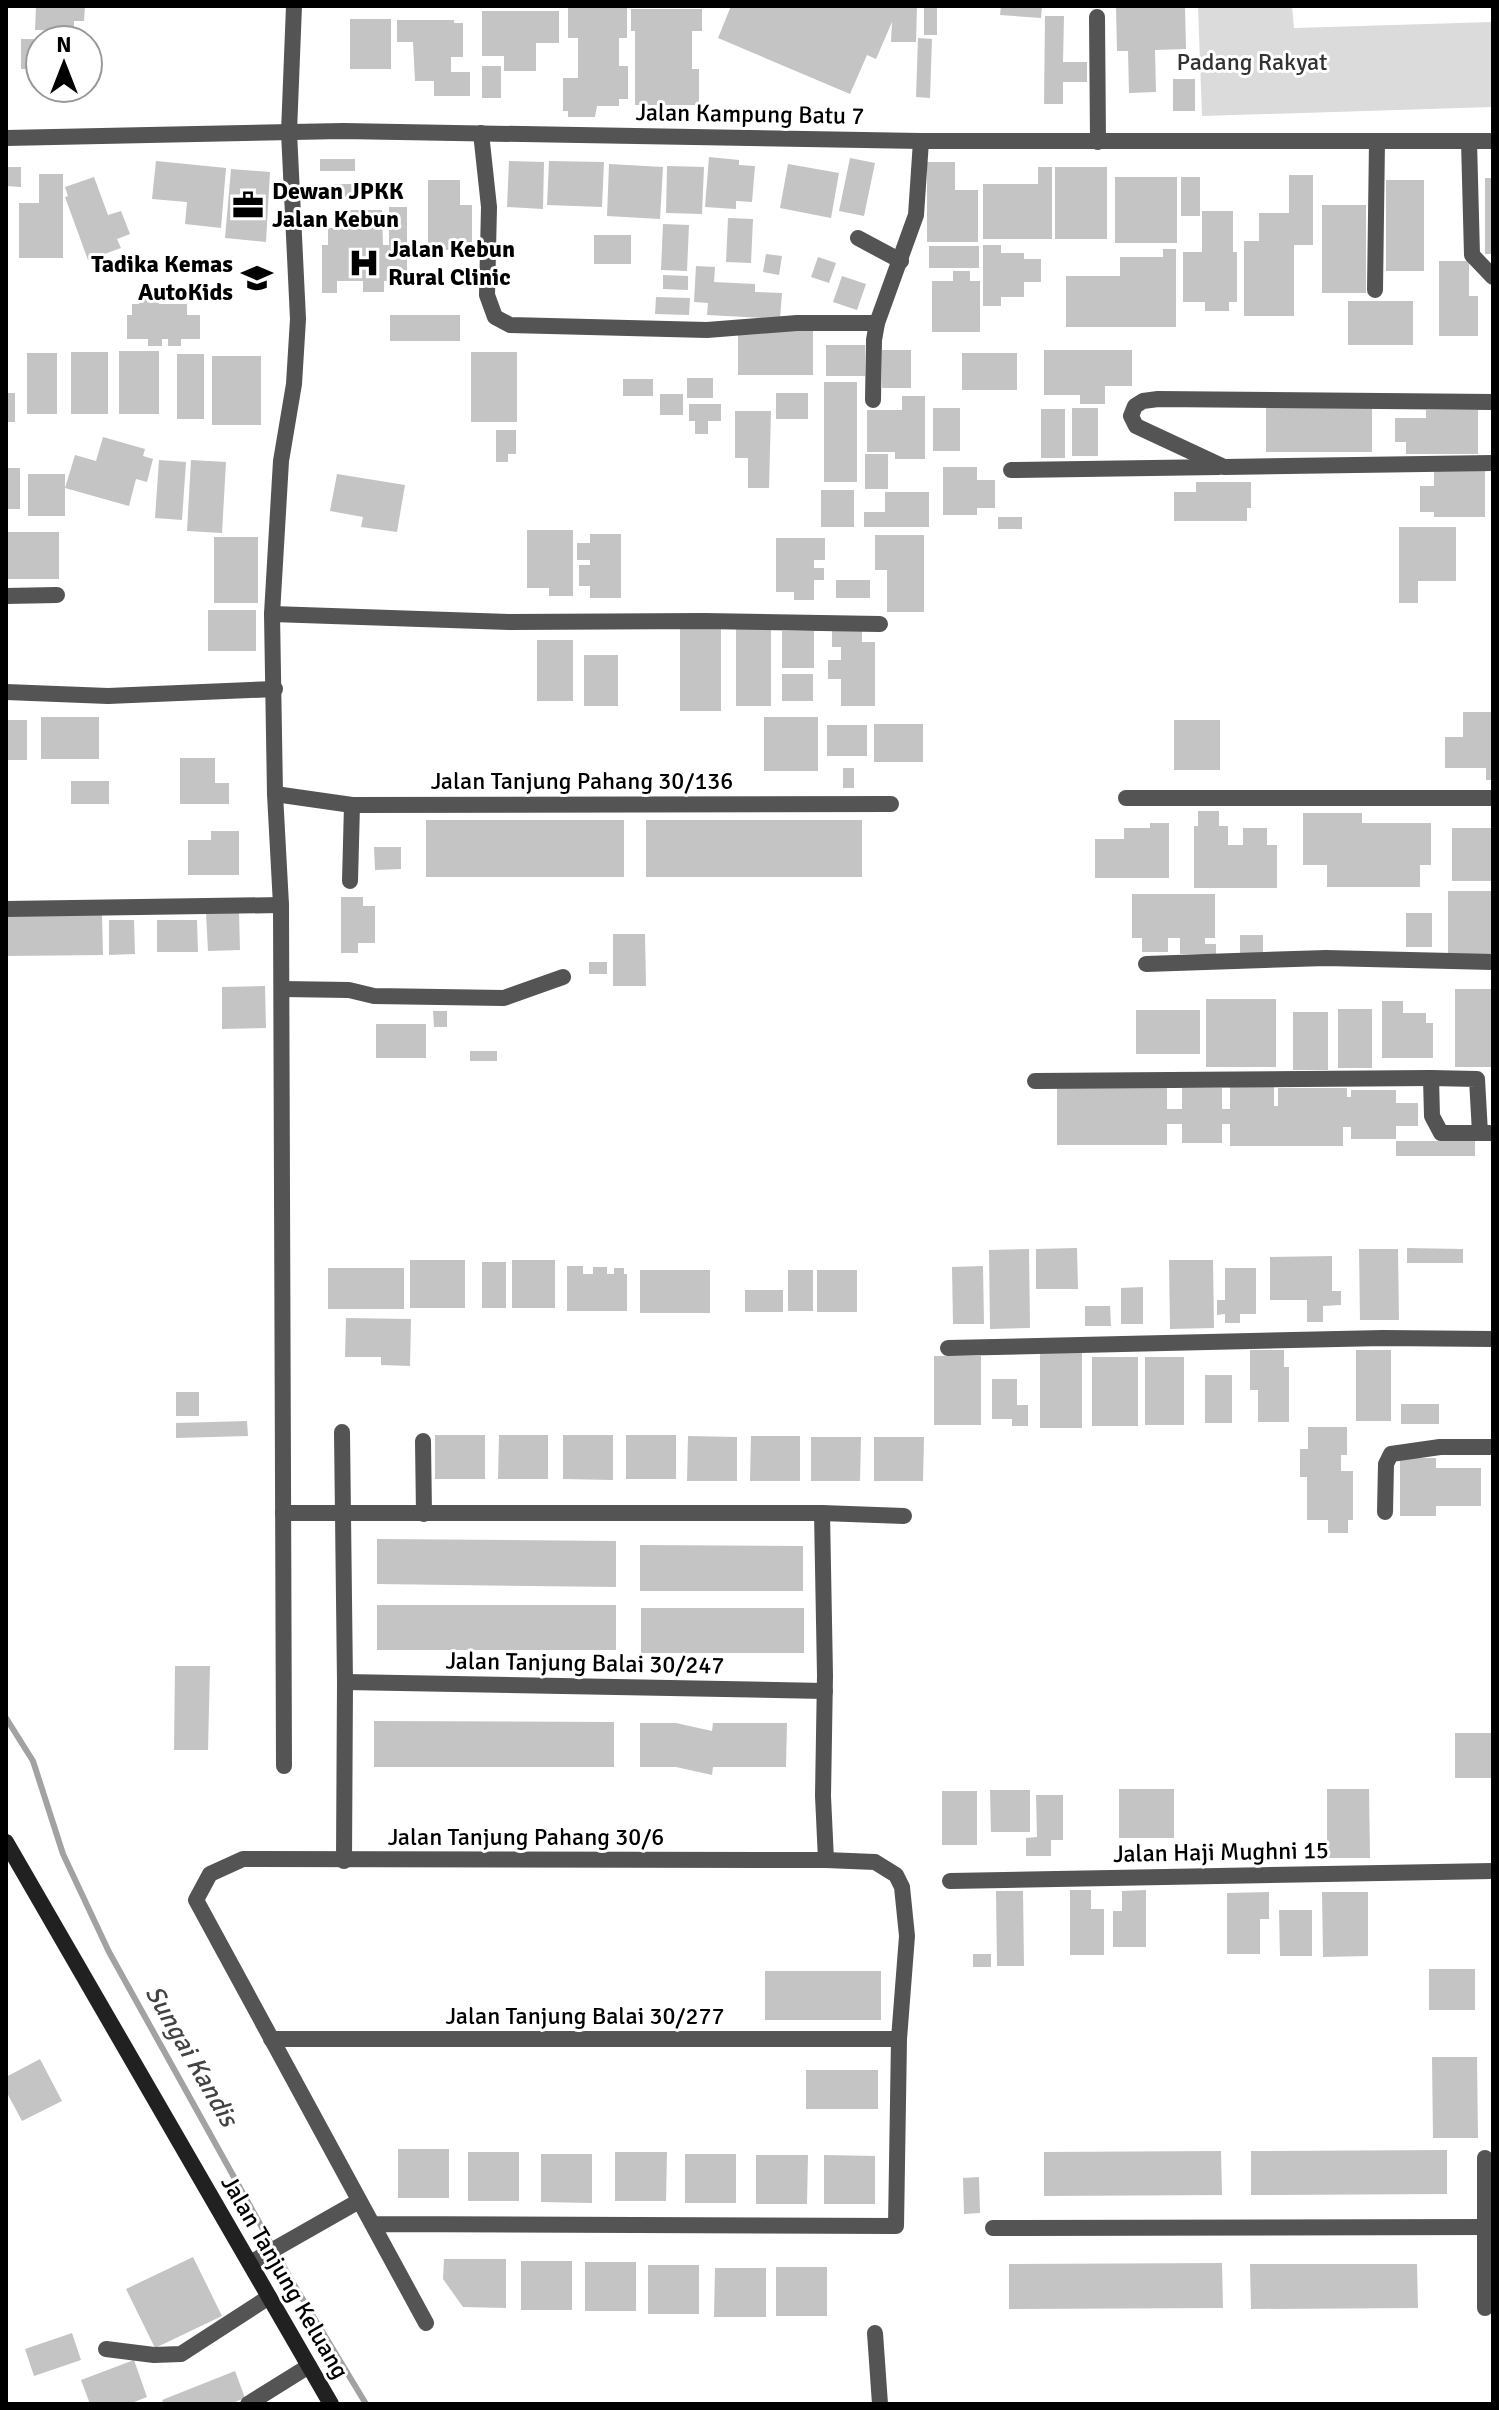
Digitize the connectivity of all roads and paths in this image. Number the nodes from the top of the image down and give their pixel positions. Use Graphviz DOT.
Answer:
graph roads {
  1 [pos="294,6"];
  2 [pos="1097,17"];
  3 [pos="289,132"];
  4 [pos="481,133"];
  5 [pos="6,138"];
  6 [pos="921,141"];
  7 [pos="1377,141"];
  8 [pos="1469,141"];
  9 [pos="1493,141"];
  10 [pos="1098,142"];
  11 [pos="858,238"];
  12 [pos="901,261"];
  13 [pos="1493,277"];
  14 [pos="1375,290"];
  15 [pos="877,323"];
  16 [pos="873,400"];
  17 [pos="1493,402"];
  18 [pos="1493,463"];
  19 [pos="1224,467"];
  20 [pos="1011,470"];
  21 [pos="57,595"];
  22 [pos="6,596"];
  23 [pos="272,614"];
  24 [pos="880,624"];
  25 [pos="275,689"];
  26 [pos="6,692"];
  27 [pos="275,794"];
  28 [pos="1126,798"];
  29 [pos="1493,798"];
  30 [pos="891,804"];
  31 [pos="352,805"];
  32 [pos="350,881"];
  33 [pos="281,905"];
  34 [pos="6,909"];
  35 [pos="1493,962"];
  36 [pos="1146,964"];
  37 [pos="563,977"];
  38 [pos="282,989"];
  39 [pos="1431,1078"];
  40 [pos="1035,1081"];
  41 [pos="1486,1133"];
  42 [pos="1493,1339"];
  43 [pos="948,1348"];
  44 [pos="342,1432"];
  45 [pos="423,1441"];
  46 [pos="1493,1447"];
  47 [pos="1385,1512"];
  48 [pos="283,1513"];
  49 [pos="822,1513"];
  50 [pos="342,1514"];
  51 [pos="424,1514"];
  52 [pos="904,1516"];
  53 [pos="345,1682"];
  54 [pos="825,1691"];
  55 [pos="284,1766"];
  56 [pos="6,1842"];
  57 [pos="826,1860"];
  58 [pos="344,1861"];
  59 [pos="1493,1871"];
  60 [pos="950,1881"];
  61 [pos="271,2039"];
  62 [pos="899,2039"];
  63 [pos="1485,2158"];
  64 [pos="359,2201"];
  65 [pos="372,2224"];
  66 [pos="1489,2227"];
  67 [pos="993,2228"];
  68 [pos="250,2263"];
  69 [pos="269,2297"];
  70 [pos="1485,2308"];
  71 [pos="426,2323"];
  72 [pos="875,2333"];
  73 [pos="106,2349"];
  74 [pos="309,2366"];
  75 [pos="248,2404"];
  76 [pos="331,2404"];
  77 [pos="880,2404"];
  1 -- 3 [label="street"];
  2 -- 10 [label="street"];
  3 -- 4 [label="street, Jalan Kampung Batu 7"];
  3 -- 5 [label="street, Jalan Kampung Batu 7"];
  3 -- 23 [label="street"];
  4 -- 6 [label="street, Jalan Kampung Batu 7"];
  4 -- 15 [label="street"];
  6 -- 10 [label="street, Jalan Kampung Batu 7"];
  6 -- 12 [label="street"];
  7 -- 8 [label="street, Jalan Kampung Batu 7"];
  7 -- 10 [label="street, Jalan Kampung Batu 7"];
  7 -- 14 [label="street"];
  8 -- 9 [label="street, Jalan Kampung Batu 7"];
  8 -- 13 [label="street"];
  11 -- 12 [label="street"];
  12 -- 15 [label="street"];
  15 -- 16 [label="street"];
  17 -- 19 [label="street"];
  18 -- 19 [label="street"];
  19 -- 20 [label="street"];
  21 -- 22 [label="street"];
  23 -- 24 [label="street"];
  23 -- 25 [label="street"];
  25 -- 26 [label="street"];
  25 -- 27 [label="street"];
  27 -- 31 [label="street, Jalan Tanjung Pahang 30/136"];
  27 -- 33 [label="street"];
  28 -- 29 [label="street"];
  30 -- 31 [label="street, Jalan Tanjung Pahang 30/136"];
  31 -- 32 [label="street"];
  33 -- 34 [label="street"];
  33 -- 38 [label="street"];
  35 -- 36 [label="street"];
  37 -- 38 [label="street"];
  38 -- 48 [label="street"];
  39 -- 40 [label="street"];
  39 -- 41 [label="street"];
  39 -- 41 [label="street"];
  42 -- 43 [label="street"];
  44 -- 50 [label="street"];
  45 -- 51 [label="street"];
  46 -- 47 [label="street"];
  48 -- 50 [label="street"];
  48 -- 55 [label="street"];
  49 -- 51 [label="street"];
  49 -- 52 [label="street"];
  49 -- 54 [label="street"];
  50 -- 51 [label="street"];
  50 -- 53 [label="street"];
  53 -- 54 [label="street, Jalan Tanjung Balai 30/247"];
  53 -- 58 [label="street"];
  54 -- 57 [label="street"];
  56 -- 68 [label="main road, Jalan Tanjung Keluang"];
  57 -- 58 [label="street, Jalan Tanjung Pahang 30/6"];
  57 -- 62 [label="street, Jalan Tanjung Pahang 30/6"];
  58 -- 61 [label="street, Jalan Tanjung Pahang 30/6"];
  59 -- 60 [label="street, Jalan Haji Mughni 15"];
  61 -- 62 [label="street, Jalan Tanjung Balai 30/277"];
  61 -- 64 [label="street"];
  62 -- 65 [label="street"];
  63 -- 66 [label="street"];
  64 -- 65 [label="street"];
  64 -- 68 [label="street"];
  65 -- 71 [label="street"];
  66 -- 67 [label="street"];
  66 -- 70 [label="street"];
  68 -- 69 [label="main road, Jalan Tanjung Keluang"];
  69 -- 73 [label="street"];
  69 -- 74 [label="main road, Jalan Tanjung Keluang"];
  72 -- 77 [label="street"];
  74 -- 75 [label="street"];
  74 -- 76 [label="main road, Jalan Tanjung Keluang"];
}
